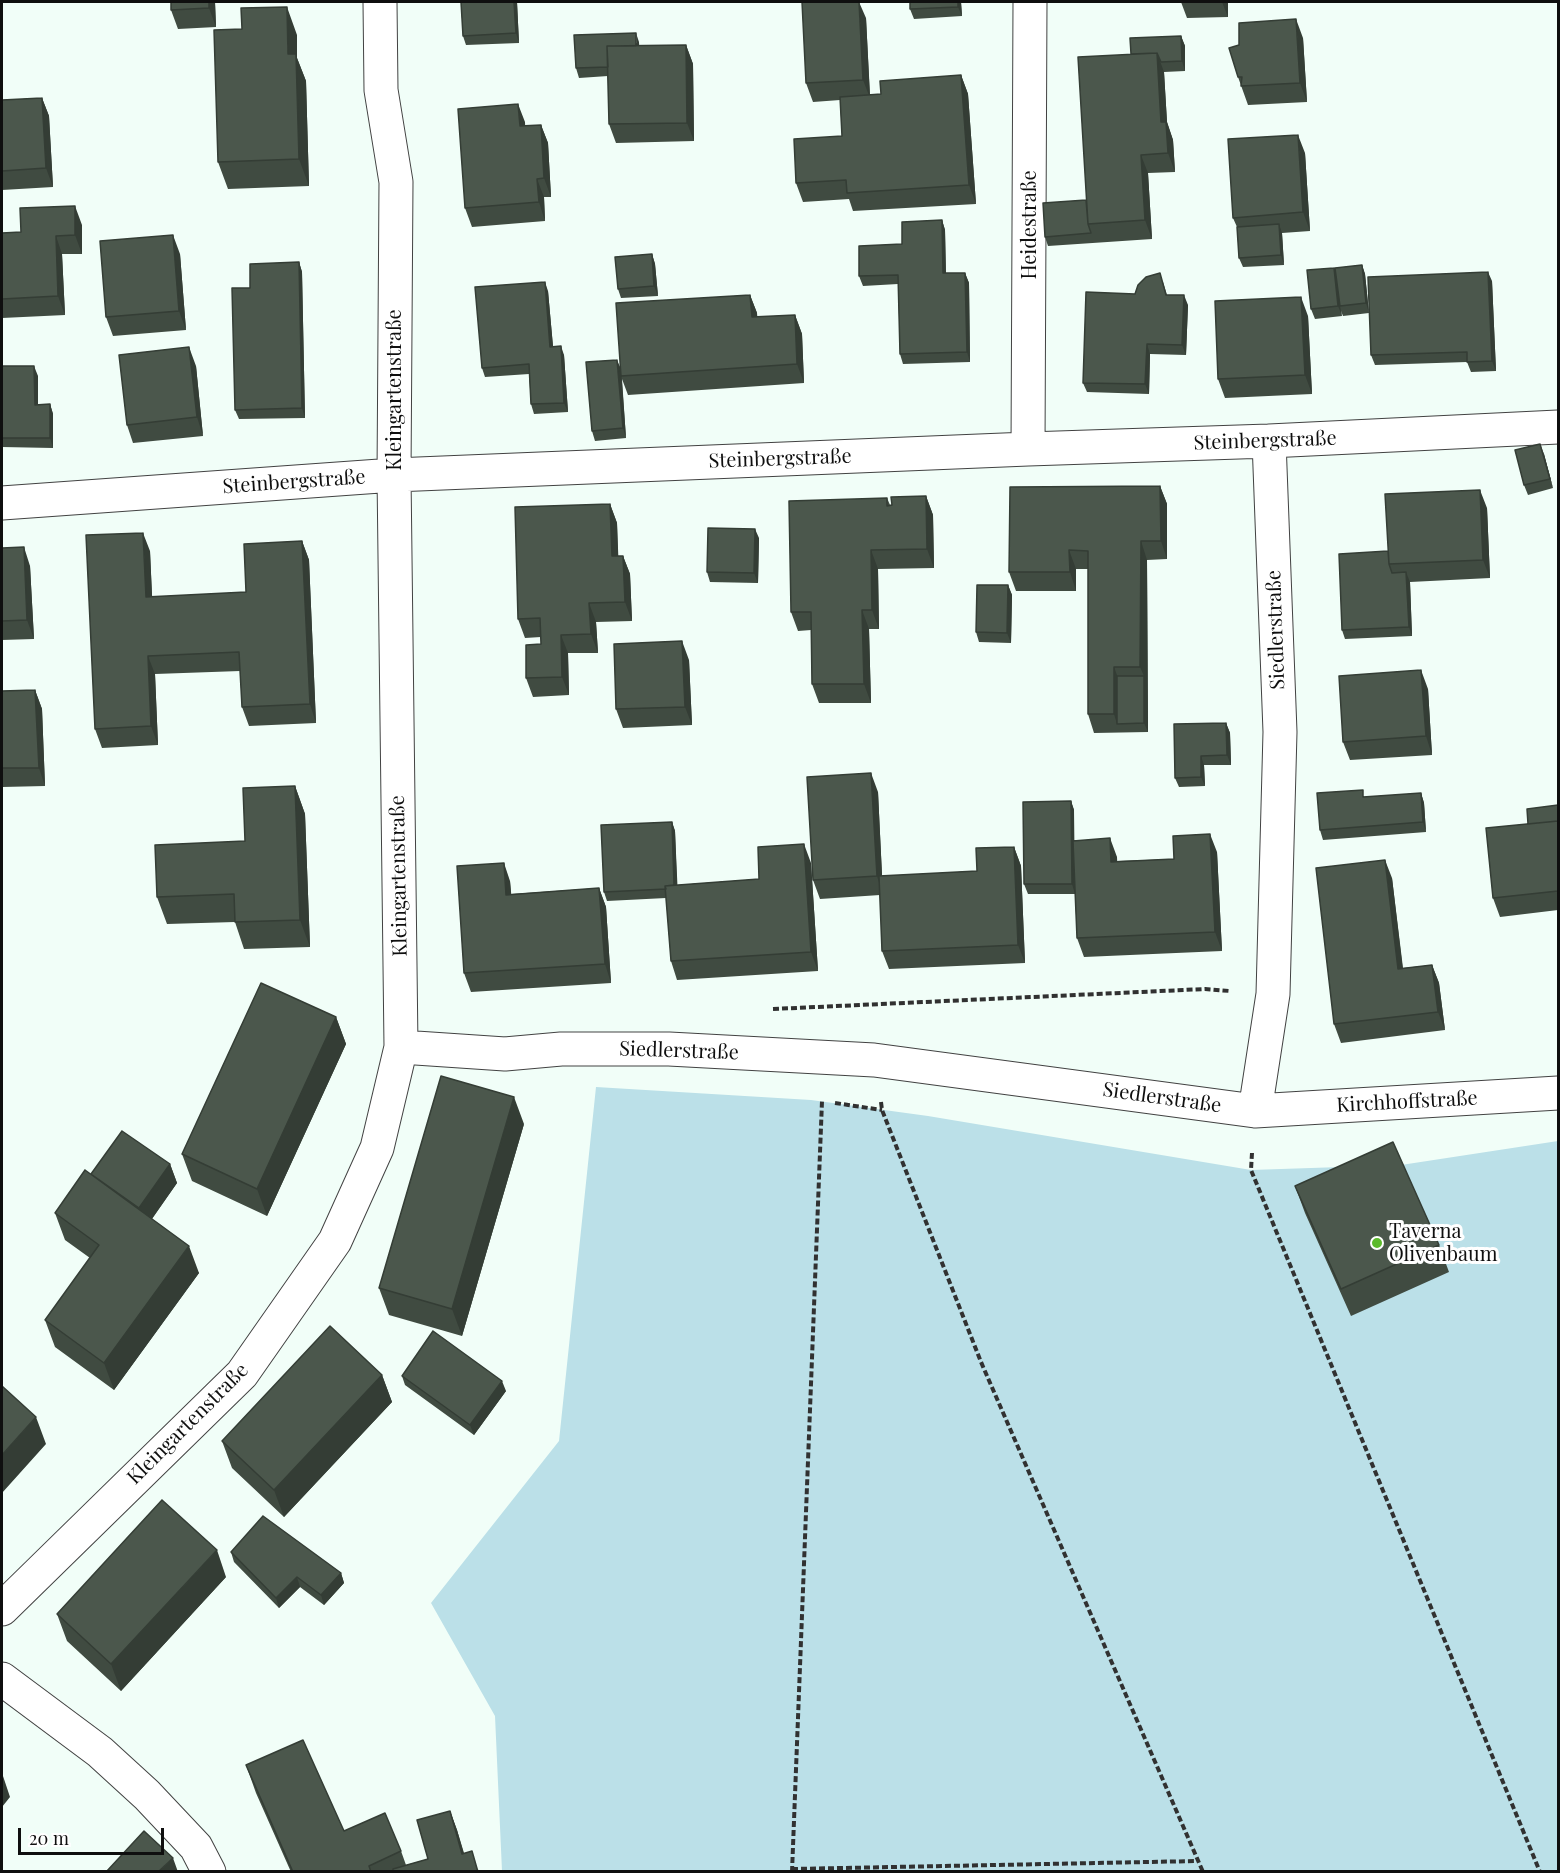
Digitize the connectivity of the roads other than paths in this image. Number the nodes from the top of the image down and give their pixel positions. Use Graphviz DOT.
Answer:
graph roads {
  1 [pos="380,2"];
  2 [pos="1030,2"];
  3 [pos="1558,427"];
  4 [pos="1269,441"];
  5 [pos="1028,449"];
  6 [pos="394,475"];
  7 [pos="2,503"];
  8 [pos="401,1047"];
  9 [pos="1558,1093"];
  10 [pos="1255,1111"];
  11 [pos="2,1609"];
  12 [pos="2,1679"];
  13 [pos="209,1872"];
  1 -- 6 [label="street, Kleingartenstraße"];
  2 -- 5 [label="street, Heidestraße"];
  3 -- 4 [label="street, Steinbergstraße"];
  4 -- 5 [label="street, Steinbergstraße"];
  4 -- 10 [label="street, Siedlerstraße"];
  5 -- 6 [label="street, Steinbergstraße"];
  6 -- 7 [label="street, Steinbergstraße"];
  6 -- 8 [label="street, Kleingartenstraße"];
  8 -- 10 [label="street, Siedlerstraße"];
  8 -- 11 [label="street, Kleingartenstraße"];
  9 -- 10 [label="street, Kirchhoffstraße"];
  12 -- 13 [label="street"];
}
